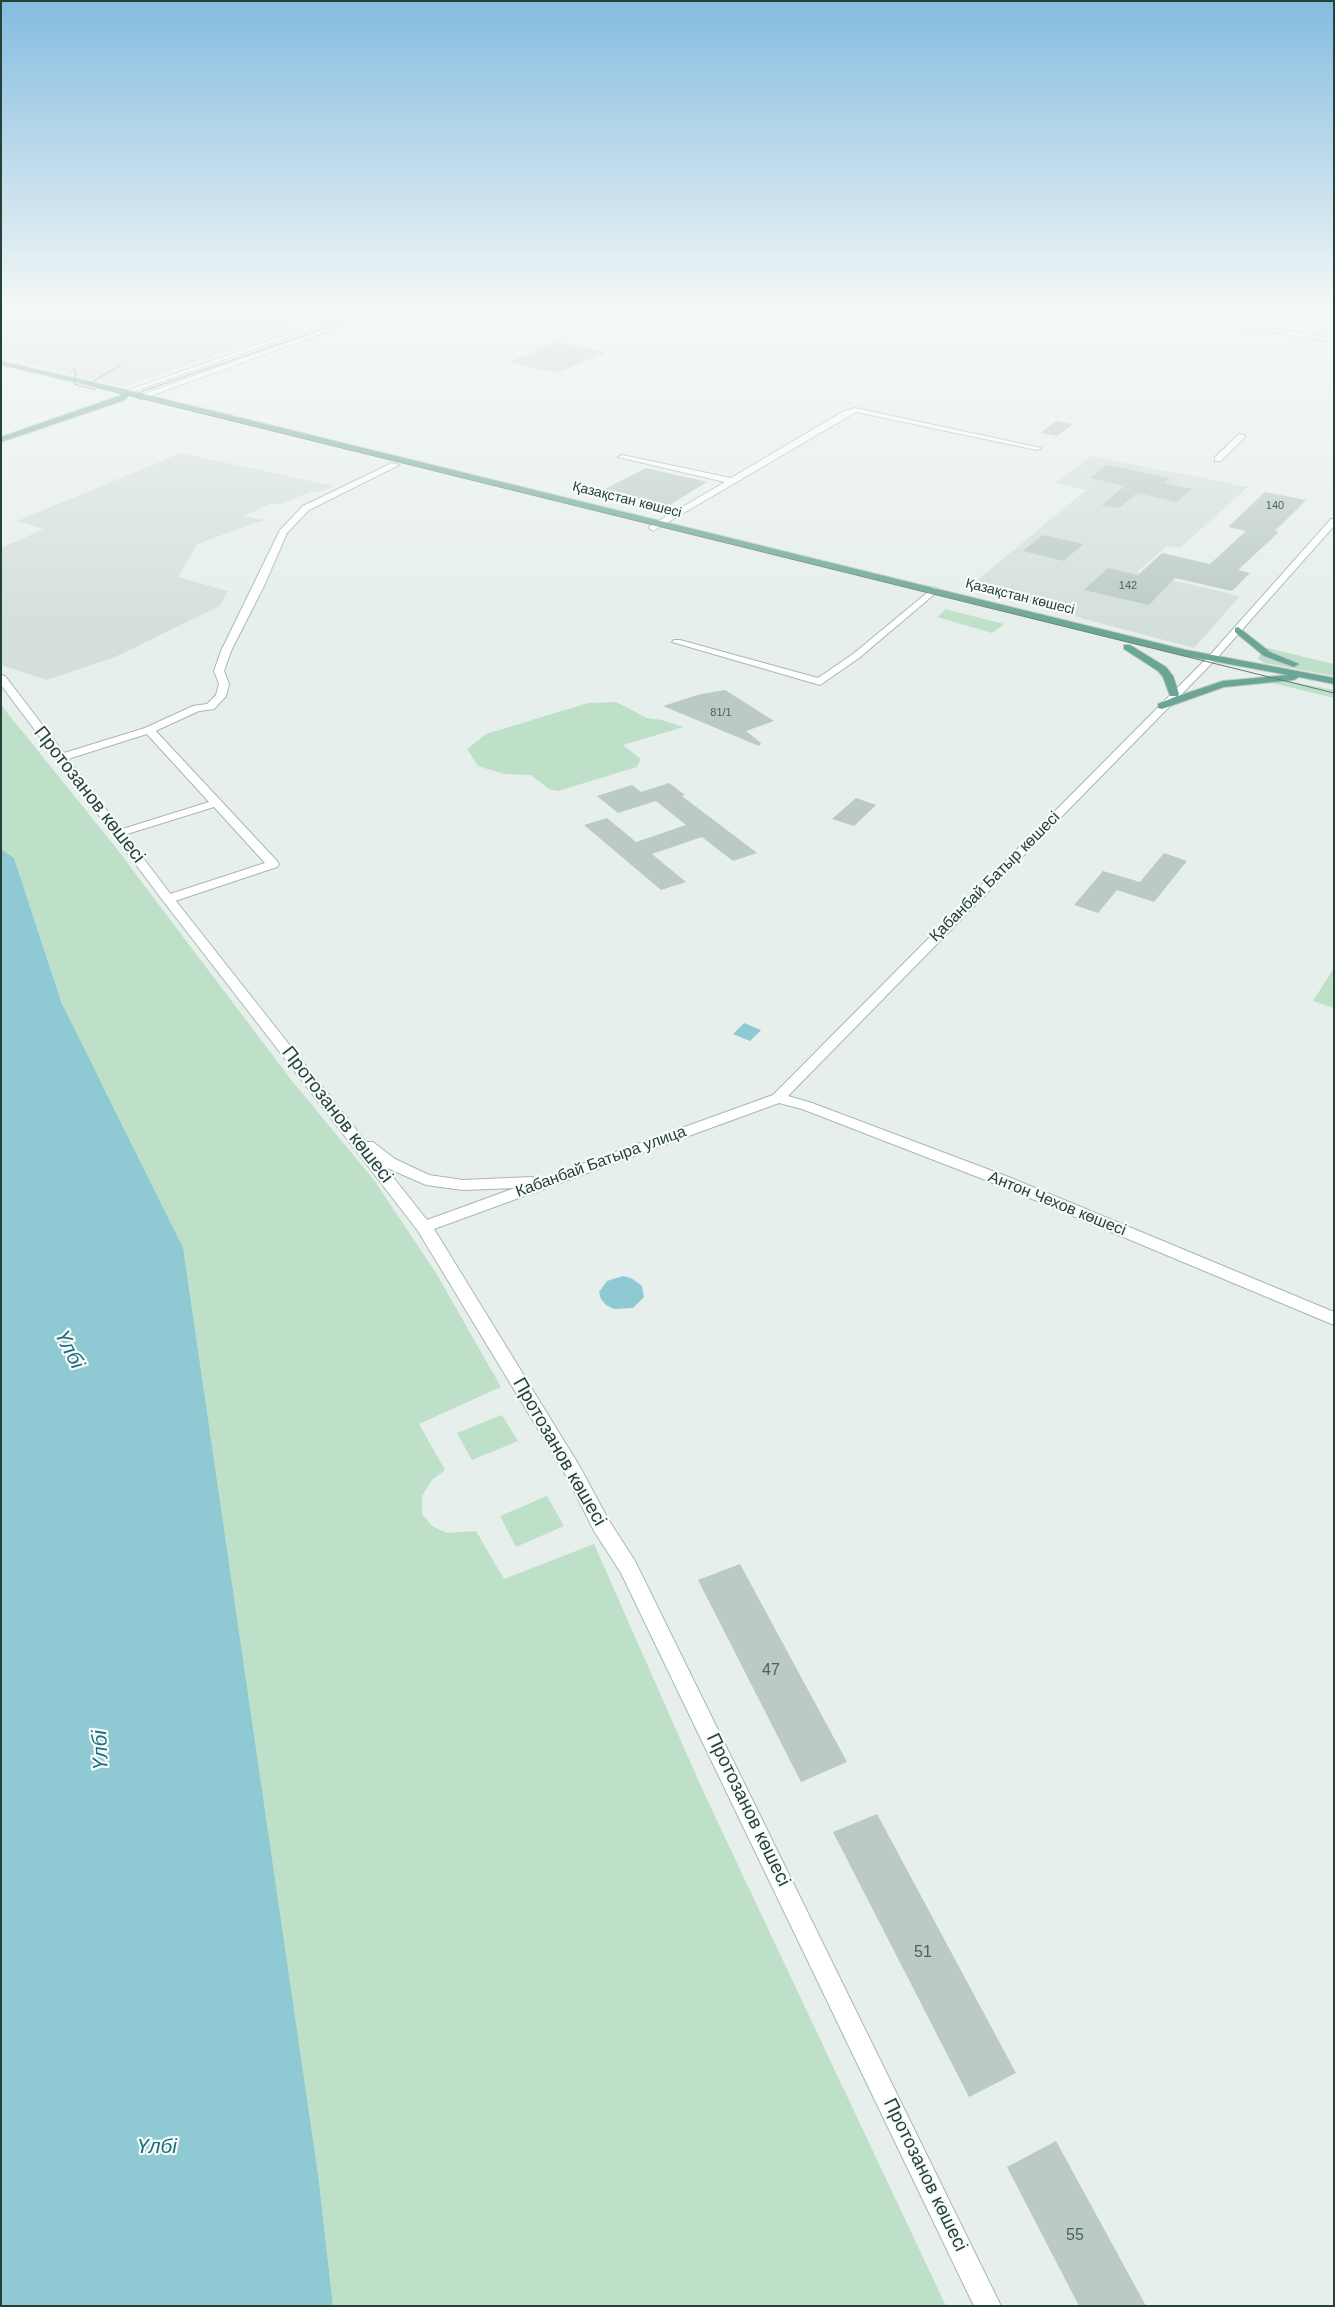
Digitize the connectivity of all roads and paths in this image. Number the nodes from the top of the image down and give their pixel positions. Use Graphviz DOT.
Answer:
graph roads {
  1 [pos="74,415"];
  2 [pos="189,415"];
  3 [pos="203,415"];
  4 [pos="844,415"];
  5 [pos="887,415"];
  6 [pos="240,422"];
  7 [pos="230,425"];
  8 [pos="1242,436"];
  9 [pos="1,440"];
  10 [pos="1037,448"];
  11 [pos="622,457"];
  12 [pos="1218,458"];
  13 [pos="404,460"];
  14 [pos="395,465"];
  15 [pos="733,481"];
  16 [pos="1334,521"];
  17 [pos="662,523"];
  18 [pos="653,528"];
  19 [pos="744,543"];
  20 [pos="734,548"];
  21 [pos="930,593"];
  22 [pos="1240,628"];
  23 [pos="677,642"];
  24 [pos="1127,647"];
  25 [pos="1210,659"];
  26 [pos="1306,675"];
  27 [pos="1334,676"];
  28 [pos="1,678"];
  29 [pos="1334,681"];
  30 [pos="1174,694"];
  31 [pos="1162,706"];
  32 [pos="149,730"];
  33 [pos="60,758"];
  34 [pos="217,803"];
  35 [pos="120,832"];
  36 [pos="168,899"];
  37 [pos="778,1098"];
  38 [pos="355,1138"];
  39 [pos="553,1180"];
  40 [pos="424,1227"];
  41 [pos="1334,1319"];
  42 [pos="988,2306"];
  1 -- 9 [label="main road"];
  2 -- 7 [label="main road, Қазақстан көшесі"];
  3 -- 6 [label="main road, Қазақстан көшесі"];
  4 -- 15 [label="street"];
  5 -- 10 [label="street"];
  6 -- 7 [label="main road"];
  6 -- 13 [label="main road, Қазақстан көшесі"];
  7 -- 14 [label="main road, Қазақстан көшесі"];
  8 -- 12 [label="street"];
  11 -- 15 [label="street"];
  13 -- 14 [label="main road"];
  13 -- 17 [label="main road, Қазақстан көшесі"];
  14 -- 18 [label="main road, Қазақстан көшесі"];
  14 -- 32 [label="street"];
  15 -- 17 [label="street"];
  16 -- 22 [label="street"];
  17 -- 18 [label="street"];
  17 -- 19 [label="main road, Қазақстан көшесі"];
  18 -- 20 [label="main road, Қазақстан көшесі"];
  19 -- 20 [label="main road"];
  19 -- 21 [label="main road, Қазақстан көшесі"];
  20 -- 21 [label="main road, Қазақстан көшесі"];
  21 -- 23 [label="street"];
  21 -- 24 [label="main road, Қазақстан көшесі"];
  21 -- 25 [label="main road, Қазақстан көшесі"];
  22 -- 25 [label="street"];
  22 -- 27 [label="main road"];
  24 -- 25 [label="main road, Қазақстан көшесі"];
  24 -- 30 [label="main road"];
  25 -- 26 [label="main road, Қазақстан көшесі"];
  25 -- 30 [label="street, Қабанбай Батыр көшесі"];
  26 -- 29 [label="main road, Қазақстан көшесі"];
  26 -- 31 [label="main road"];
  28 -- 33 [label="street, Протозанов көшесі"];
  30 -- 31 [label="street, Қабанбай Батыр көшесі"];
  31 -- 37 [label="street, Қабанбай Батыр көшесі"];
  32 -- 33 [label="street"];
  32 -- 34 [label="street"];
  33 -- 35 [label="street, Протозанов көшесі"];
  34 -- 35 [label="street"];
  34 -- 36 [label="street"];
  35 -- 36 [label="street, Протозанов көшесі"];
  36 -- 38 [label="street, Протозанов көшесі"];
  37 -- 39 [label="street, Кабанбай Батыра улица"];
  37 -- 41 [label="street, Антон Чехов көшесі"];
  38 -- 39 [label="street"];
  38 -- 40 [label="street, Протозанов көшесі"];
  39 -- 40 [label="street, Кабанбай Батыра улица"];
  40 -- 42 [label="street, Протозанов көшесі"];
}
